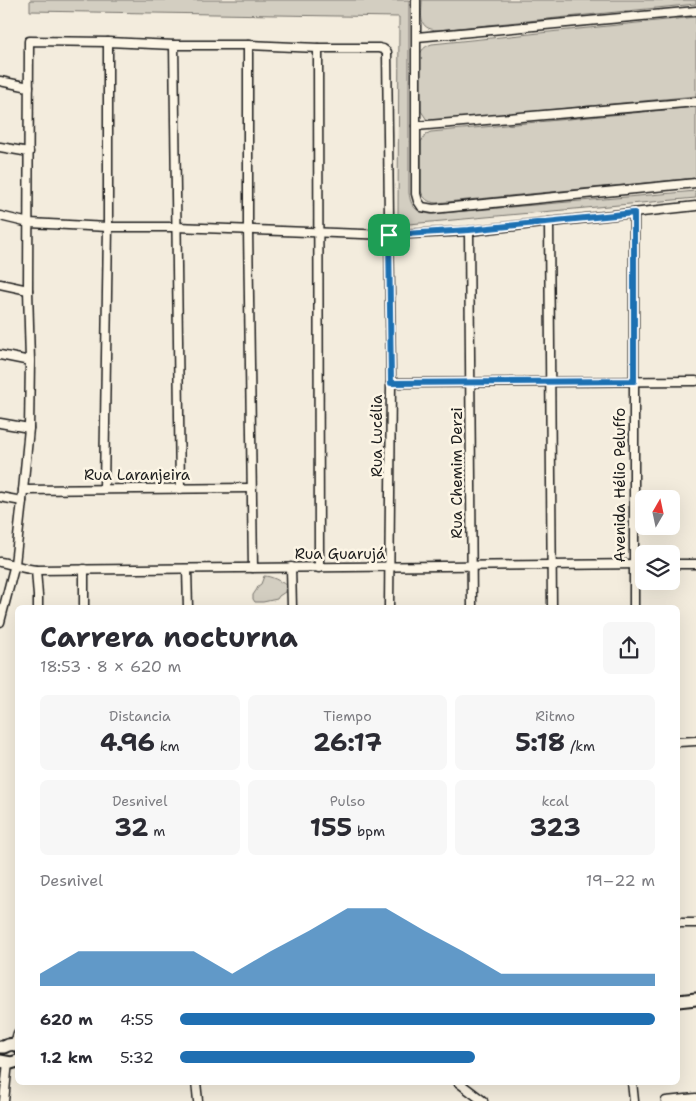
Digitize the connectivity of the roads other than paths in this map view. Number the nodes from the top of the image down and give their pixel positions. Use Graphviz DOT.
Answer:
graph roads {
  1 [pos="416,0"];
  2 [pos="696,12"];
  3 [pos="417,38"];
  4 [pos="108,42"];
  5 [pos="174,45"];
  6 [pos="248,45"];
  7 [pos="318,48"];
  8 [pos="0,81"];
  9 [pos="29,87"];
  10 [pos="696,102"];
  11 [pos="416,126"];
  12 [pos="0,147"];
  13 [pos="29,152"];
  14 [pos="696,183"];
  15 [pos="696,206"];
  16 [pos="634,213"];
  17 [pos="0,216"];
  18 [pos="29,222"];
  19 [pos="549,222"];
  20 [pos="108,227"];
  21 [pos="176,228"];
  22 [pos="248,230"];
  23 [pos="469,230"];
  24 [pos="319,233"];
  25 [pos="389,235"];
  26 [pos="0,284"];
  27 [pos="28,290"];
  28 [pos="0,355"];
  29 [pos="30,361"];
  30 [pos="696,380"];
  31 [pos="634,381"];
  32 [pos="470,382"];
  33 [pos="551,382"];
  34 [pos="391,383"];
  35 [pos="0,423"];
  36 [pos="28,428"];
  37 [pos="251,488"];
  38 [pos="104,489"];
  39 [pos="180,489"];
  40 [pos="23,490"];
  41 [pos="0,497"];
  42 [pos="22,501"];
  43 [pos="0,562"];
  44 [pos="15,564"];
  45 [pos="633,564"];
  46 [pos="680,564"];
  47 [pos="696,564"];
  48 [pos="552,565"];
  49 [pos="471,566"];
  50 [pos="390,567"];
  51 [pos="253,568"];
  52 [pos="292,568"];
  53 [pos="319,568"];
  54 [pos="187,569"];
  55 [pos="36,570"];
  56 [pos="84,570"];
  57 [pos="38,605"];
  58 [pos="84,605"];
  59 [pos="188,605"];
  60 [pos="292,605"];
  61 [pos="389,605"];
  62 [pos="472,605"];
  63 [pos="552,605"];
  64 [pos="634,605"];
  65 [pos="0,622"];
  66 [pos="680,742"];
  67 [pos="696,742"];
  68 [pos="680,923"];
  69 [pos="696,923"];
  70 [pos="696,999"];
  71 [pos="680,1001"];
  72 [pos="11,1044"];
  73 [pos="8,1061"];
  74 [pos="196,1085"];
  75 [pos="462,1085"];
  76 [pos="632,1085"];
  77 [pos="696,1098"];
  78 [pos="4,1101"];
  79 [pos="198,1101"];
  80 [pos="483,1101"];
  81 [pos="634,1101"];
  82 [pos="666,1101"];
  1 -- 3 [label="street"];
  2 -- 3 [label="street"];
  3 -- 11 [label="street"];
  4 -- 5 [label="street"];
  4 -- 9 [label="street"];
  4 -- 20 [label="street"];
  5 -- 6 [label="street"];
  5 -- 21 [label="street"];
  6 -- 7 [label="street"];
  6 -- 22 [label="street"];
  7 -- 24 [label="street"];
  7 -- 25 [label="street, Rua Lucélia"];
  8 -- 9 [label="street"];
  9 -- 13 [label="street"];
  10 -- 11 [label="street"];
  11 -- 14 [label="street"];
  12 -- 13 [label="street"];
  13 -- 18 [label="street"];
  15 -- 16 [label="street"];
  16 -- 19 [label="street"];
  16 -- 31 [label="street, Avenida Hélio Peluffo"];
  17 -- 18 [label="street"];
  18 -- 20 [label="street"];
  18 -- 27 [label="street"];
  19 -- 23 [label="street"];
  19 -- 33 [label="street"];
  20 -- 21 [label="street"];
  20 -- 38 [label="street"];
  21 -- 22 [label="street"];
  21 -- 39 [label="street"];
  22 -- 24 [label="street"];
  22 -- 37 [label="street"];
  23 -- 25 [label="street"];
  23 -- 32 [label="street, Rua Chemim Derzi"];
  24 -- 25 [label="street"];
  24 -- 53 [label="street"];
  25 -- 34 [label="street, Rua Lucélia"];
  26 -- 27 [label="street"];
  27 -- 29 [label="street"];
  28 -- 29 [label="street"];
  29 -- 36 [label="street"];
  30 -- 31 [label="street"];
  31 -- 33 [label="street"];
  31 -- 45 [label="street, Avenida Hélio Peluffo"];
  32 -- 33 [label="street"];
  32 -- 34 [label="street"];
  32 -- 49 [label="street, Rua Chemim Derzi"];
  33 -- 48 [label="street"];
  34 -- 50 [label="street, Rua Lucélia"];
  35 -- 36 [label="street"];
  36 -- 40 [label="street"];
  37 -- 39 [label="street, Rua Laranjeira"];
  37 -- 51 [label="street"];
  38 -- 39 [label="street, Rua Laranjeira"];
  38 -- 40 [label="street, Rua Laranjeira"];
  40 -- 42 [label="street"];
  41 -- 42 [label="street"];
  42 -- 44 [label="street"];
  43 -- 44 [label="street, Rua Guarujá"];
  44 -- 55 [label="street, Rua Guarujá"];
  44 -- 65 [label="street"];
  45 -- 48 [label="street, Rua Guarujá"];
  45 -- 64 [label="street, Avenida Hélio Peluffo"];
  46 -- 47 [label="street"];
  48 -- 49 [label="street, Rua Guarujá"];
  48 -- 63 [label="street"];
  49 -- 50 [label="street, Rua Guarujá"];
  49 -- 62 [label="street, Rua Chemim Derzi"];
  50 -- 53 [label="street, Rua Guarujá"];
  50 -- 61 [label="street, Rua Lucélia"];
  51 -- 52 [label="street, Rua Guarujá"];
  51 -- 54 [label="street, Rua Guarujá"];
  52 -- 53 [label="street, Rua Guarujá"];
  52 -- 60 [label="street"];
  54 -- 56 [label="street, Rua Guarujá"];
  54 -- 59 [label="street"];
  55 -- 56 [label="street, Rua Guarujá"];
  55 -- 57 [label="street"];
  56 -- 58 [label="street"];
  66 -- 67 [label="street"];
  68 -- 69 [label="street"];
  70 -- 71 [label="main road"];
  72 -- 73 [label="main road"];
  73 -- 78 [label="street"];
  74 -- 79 [label="street"];
  75 -- 80 [label="street"];
  76 -- 81 [label="street"];
  77 -- 82 [label="street"];
}
